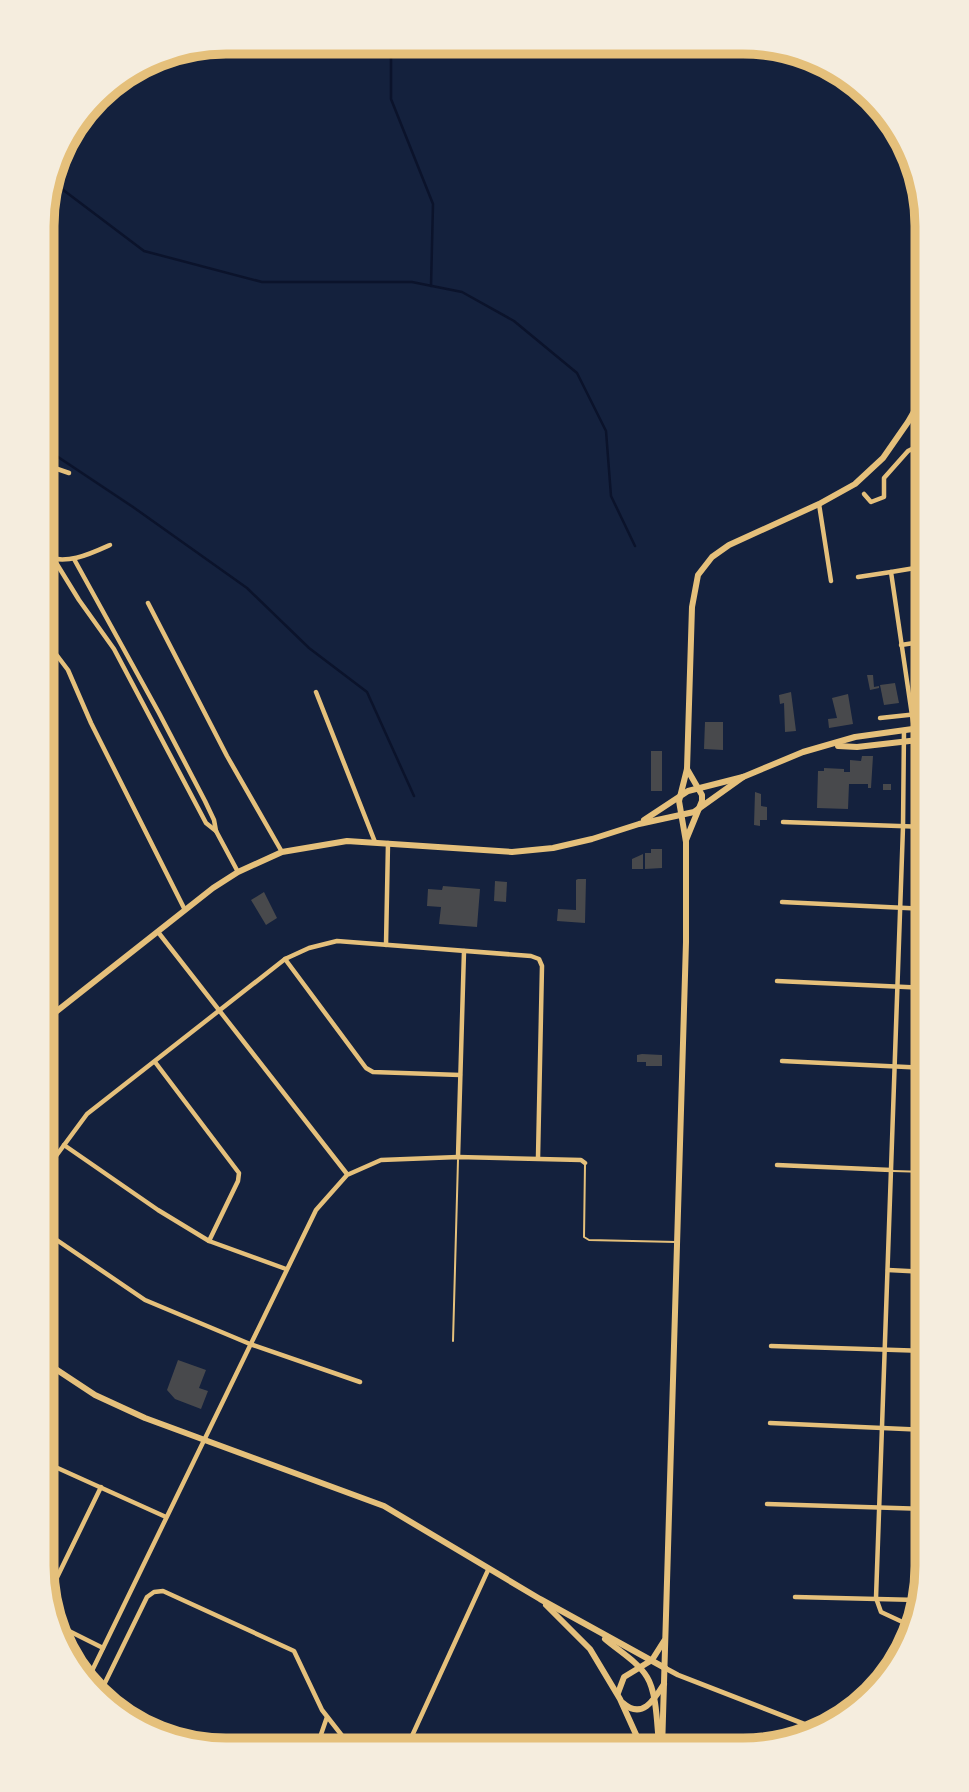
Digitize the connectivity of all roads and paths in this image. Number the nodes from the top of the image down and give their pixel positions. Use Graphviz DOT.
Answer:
graph roads {
  1 [pos="915,410"];
  2 [pos="915,448"];
  3 [pos="54,468"];
  4 [pos="69,473"];
  5 [pos="863,494"];
  6 [pos="819,504"];
  7 [pos="110,545"];
  8 [pos="74,559"];
  9 [pos="55,561"];
  10 [pos="915,568"];
  11 [pos="891,572"];
  12 [pos="858,577"];
  13 [pos="831,581"];
  14 [pos="148,603"];
  15 [pos="915,643"];
  16 [pos="901,645"];
  17 [pos="54,652"];
  18 [pos="316,692"];
  19 [pos="159,713"];
  20 [pos="912,715"];
  21 [pos="149,717"];
  22 [pos="880,718"];
  23 [pos="914,729"];
  24 [pos="904,730"];
  25 [pos="915,740"];
  26 [pos="904,741"];
  27 [pos="833,745"];
  28 [pos="687,769"];
  29 [pos="743,777"];
  30 [pos="698,788"];
  31 [pos="681,795"];
  32 [pos="701,808"];
  33 [pos="682,814"];
  34 [pos="783,822"];
  35 [pos="639,824"];
  36 [pos="903,827"];
  37 [pos="915,827"];
  38 [pos="216,831"];
  39 [pos="375,842"];
  40 [pos="686,842"];
  41 [pos="388,843"];
  42 [pos="282,852"];
  43 [pos="238,872"];
  44 [pos="782,902"];
  45 [pos="900,908"];
  46 [pos="914,909"];
  47 [pos="185,911"];
  48 [pos="158,932"];
  49 [pos="386,945"];
  50 [pos="464,951"];
  51 [pos="285,959"];
  52 [pos="777,981"];
  53 [pos="897,987"];
  54 [pos="914,988"];
  55 [pos="220,1011"];
  56 [pos="54,1013"];
  57 [pos="782,1061"];
  58 [pos="155,1062"];
  59 [pos="895,1066"];
  60 [pos="914,1067"];
  61 [pos="460,1075"];
  62 [pos="64,1144"];
  63 [pos="458,1157"];
  64 [pos="538,1158"];
  65 [pos="54,1159"];
  66 [pos="585,1163"];
  67 [pos="777,1165"];
  68 [pos="891,1170"];
  69 [pos="914,1171"];
  70 [pos="347,1175"];
  71 [pos="54,1238"];
  72 [pos="209,1241"];
  73 [pos="677,1242"];
  74 [pos="286,1269"];
  75 [pos="888,1270"];
  76 [pos="914,1271"];
  77 [pos="453,1341"];
  78 [pos="250,1344"];
  79 [pos="772,1346"];
  80 [pos="885,1349"];
  81 [pos="914,1350"];
  82 [pos="54,1368"];
  83 [pos="360,1382"];
  84 [pos="770,1423"];
  85 [pos="882,1427"];
  86 [pos="914,1429"];
  87 [pos="204,1440"];
  88 [pos="54,1466"];
  89 [pos="101,1487"];
  90 [pos="767,1504"];
  91 [pos="879,1507"];
  92 [pos="914,1508"];
  93 [pos="166,1517"];
  94 [pos="490,1567"];
  95 [pos="55,1581"];
  96 [pos="795,1597"];
  97 [pos="876,1598"];
  98 [pos="540,1599"];
  99 [pos="911,1600"];
  100 [pos="905,1623"];
  101 [pos="593,1629"];
  102 [pos="67,1630"];
  103 [pos="667,1635"];
  104 [pos="103,1648"];
  105 [pos="652,1660"];
  106 [pos="640,1668"];
  107 [pos="665,1668"];
  108 [pos="91,1672"];
  109 [pos="678,1675"];
  110 [pos="664,1684"];
  111 [pos="104,1686"];
  112 [pos="620,1699"];
  113 [pos="653,1701"];
  114 [pos="327,1717"];
  115 [pos="807,1725"];
  116 [pos="320,1738"];
  117 [pos="343,1738"];
  118 [pos="411,1738"];
  119 [pos="638,1738"];
  120 [pos="659,1738"];
  121 [pos="662,1738"];
  1 -- 6 [label="main road"];
  2 -- 5 [label="street"];
  3 -- 4 [label="street"];
  6 -- 13 [label="street"];
  6 -- 28 [label="main road"];
  7 -- 8 [label="street"];
  8 -- 9 [label="street"];
  8 -- 19 [label="street"];
  9 -- 21 [label="street"];
  10 -- 11 [label="street"];
  11 -- 12 [label="street"];
  11 -- 16 [label="street"];
  14 -- 42 [label="street"];
  15 -- 16 [label="street"];
  16 -- 20 [label="street"];
  17 -- 47 [label="street"];
  18 -- 39 [label="street"];
  19 -- 21 [label="street"];
  19 -- 38 [label="street"];
  20 -- 22 [label="street"];
  20 -- 23 [label="street"];
  21 -- 38 [label="street"];
  23 -- 24 [label="main road"];
  24 -- 26 [label="street"];
  24 -- 27 [label="main road"];
  25 -- 26 [label="main road"];
  26 -- 27 [label="main road"];
  26 -- 36 [label="street"];
  27 -- 29 [label="main road"];
  28 -- 30 [label="main road"];
  28 -- 31 [label="main road"];
  29 -- 30 [label="main road"];
  29 -- 32 [label="main road"];
  30 -- 31 [label="main road"];
  30 -- 32 [label="main road"];
  31 -- 33 [label="main road"];
  31 -- 35 [label="main road"];
  32 -- 33 [label="main road"];
  32 -- 40 [label="main road"];
  33 -- 35 [label="main road"];
  33 -- 40 [label="main road"];
  34 -- 36 [label="street"];
  35 -- 41 [label="main road"];
  36 -- 37 [label="street"];
  36 -- 45 [label="street"];
  38 -- 43 [label="street"];
  39 -- 41 [label="main road"];
  39 -- 42 [label="main road"];
  40 -- 73 [label="main road"];
  41 -- 49 [label="street"];
  42 -- 43 [label="main road"];
  43 -- 47 [label="main road"];
  44 -- 45 [label="street"];
  45 -- 46 [label="street"];
  45 -- 53 [label="street"];
  47 -- 48 [label="main road"];
  48 -- 55 [label="street"];
  48 -- 56 [label="main road"];
  49 -- 50 [label="street"];
  49 -- 51 [label="street"];
  50 -- 61 [label="street"];
  50 -- 64 [label="street"];
  51 -- 55 [label="street"];
  51 -- 61 [label="street"];
  52 -- 53 [label="street"];
  53 -- 54 [label="street"];
  53 -- 59 [label="street"];
  55 -- 58 [label="street"];
  55 -- 70 [label="street"];
  57 -- 59 [label="street"];
  58 -- 62 [label="street"];
  58 -- 72 [label="street"];
  59 -- 60 [label="street"];
  59 -- 68 [label="street"];
  61 -- 63 [label="street"];
  62 -- 65 [label="street"];
  62 -- 72 [label="street"];
  63 -- 64 [label="street"];
  63 -- 70 [label="street"];
  63 -- 77 [label="lane"];
  64 -- 66 [label="street"];
  66 -- 73 [label="lane"];
  67 -- 68 [label="street"];
  68 -- 69 [label="lane"];
  68 -- 75 [label="street"];
  70 -- 74 [label="street"];
  71 -- 78 [label="street"];
  72 -- 74 [label="street"];
  73 -- 103 [label="main road"];
  74 -- 78 [label="street"];
  75 -- 76 [label="street"];
  75 -- 80 [label="street"];
  78 -- 83 [label="street"];
  78 -- 87 [label="street"];
  79 -- 80 [label="street"];
  80 -- 81 [label="street"];
  80 -- 85 [label="street"];
  82 -- 87 [label="main road"];
  84 -- 85 [label="street"];
  85 -- 86 [label="street"];
  85 -- 91 [label="street"];
  87 -- 93 [label="street"];
  87 -- 94 [label="main road"];
  88 -- 89 [label="street"];
  89 -- 93 [label="street"];
  89 -- 95 [label="street"];
  90 -- 91 [label="street"];
  91 -- 92 [label="street"];
  91 -- 97 [label="street"];
  93 -- 104 [label="street"];
  94 -- 98 [label="main road"];
  94 -- 118 [label="street"];
  96 -- 97 [label="street"];
  97 -- 99 [label="street"];
  97 -- 100 [label="street"];
  98 -- 101 [label="main road"];
  98 -- 112 [label="main road"];
  101 -- 105 [label="main road"];
  101 -- 106 [label="main road"];
  102 -- 104 [label="street"];
  103 -- 105 [label="main road"];
  103 -- 107 [label="main road"];
  104 -- 108 [label="street"];
  105 -- 106 [label="main road"];
  105 -- 107 [label="main road"];
  106 -- 112 [label="main road"];
  106 -- 113 [label="main road"];
  107 -- 109 [label="street"];
  107 -- 110 [label="main road"];
  109 -- 110 [label="street"];
  109 -- 115 [label="street"];
  110 -- 113 [label="main road"];
  110 -- 121 [label="main road"];
  111 -- 114 [label="street"];
  112 -- 113 [label="main road"];
  112 -- 119 [label="main road"];
  113 -- 120 [label="main road"];
  114 -- 116 [label="street"];
  114 -- 117 [label="street"];
}
